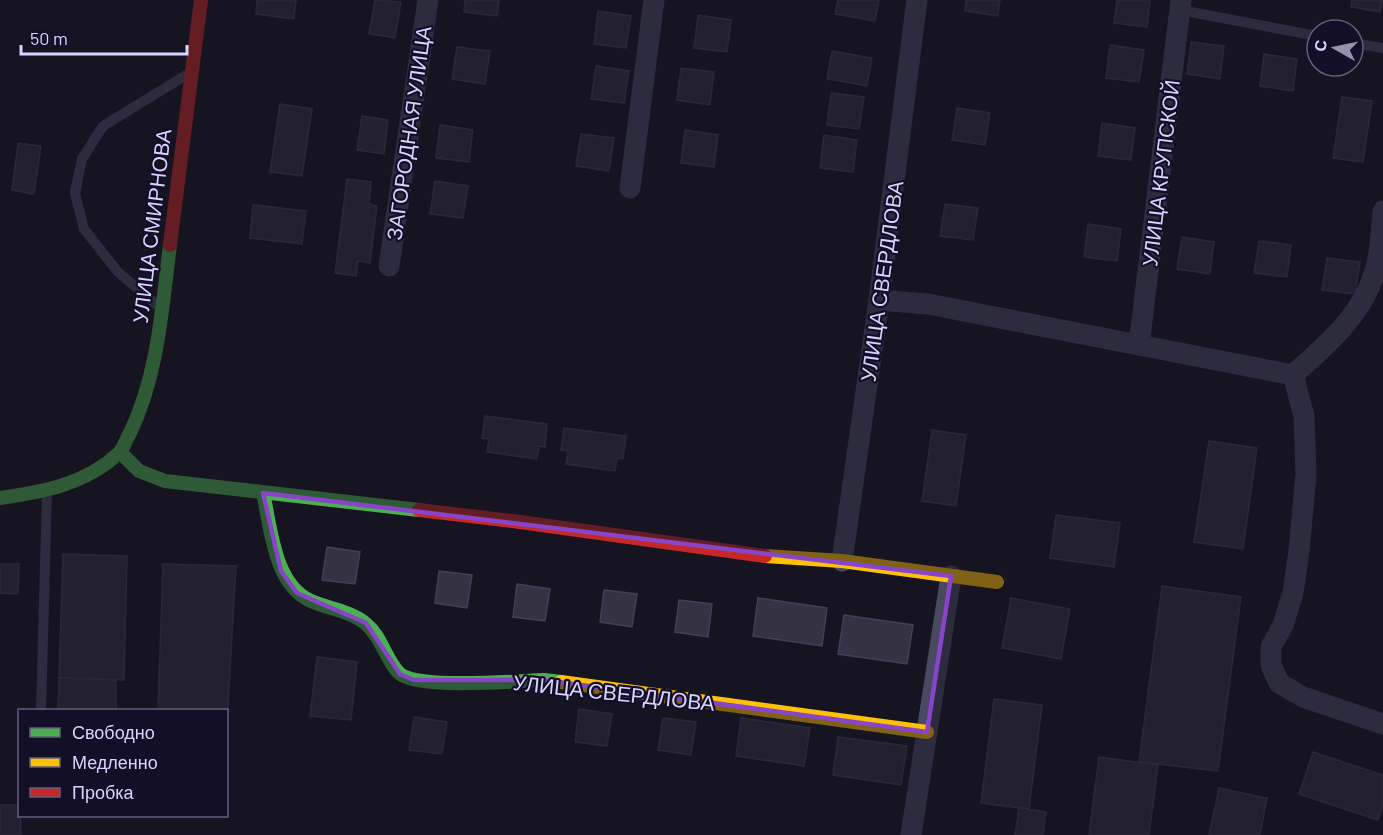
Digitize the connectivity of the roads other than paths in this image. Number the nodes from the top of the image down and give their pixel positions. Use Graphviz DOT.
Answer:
graph roads {
  1 [pos="201,0"];
  2 [pos="428,0"];
  3 [pos="654,0"];
  4 [pos="917,0"];
  5 [pos="1180,5"];
  6 [pos="1305,33"];
  7 [pos="1365,45"];
  8 [pos="1383,48"];
  9 [pos="192,72"];
  10 [pos="630,189"];
  11 [pos="1383,210"];
  12 [pos="388,266"];
  13 [pos="879,300"];
  14 [pos="162,309"];
  15 [pos="1138,345"];
  16 [pos="1293,375"];
  17 [pos="120,452"];
  18 [pos="47,491"];
  19 [pos="263,493"];
  20 [pos="0,498"];
  21 [pos="842,561"];
  22 [pos="951,576"];
  23 [pos="997,582"];
  24 [pos="41,709"];
  25 [pos="1383,724"];
  26 [pos="927,732"];
  27 [pos="911,835"];
  1 -- 9 [label="street, УЛИЦА СМИРНОВА"];
  2 -- 12 [label="street, ЗАГОРОДНАЯ УЛИЦА"];
  3 -- 10 [label="street"];
  4 -- 13 [label="street, УЛИЦА СВЕРДЛОВА"];
  5 -- 6 [label="lane"];
  5 -- 15 [label="street, УЛИЦА КРУПСКОЙ"];
  7 -- 8 [label="lane"];
  9 -- 14 [label="street, УЛИЦА СМИРНОВА"];
  9 -- 14 [label="lane"];
  11 -- 16 [label="street"];
  13 -- 15 [label="street"];
  13 -- 21 [label="street, УЛИЦА СВЕРДЛОВА"];
  14 -- 17 [label="street, УЛИЦА СМИРНОВА"];
  15 -- 16 [label="street"];
  16 -- 25 [label="street"];
  17 -- 18 [label="street"];
  17 -- 19 [label="street"];
  18 -- 20 [label="street"];
  18 -- 24 [label="lane"];
  19 -- 21 [label="street"];
  19 -- 26 [label="street, УЛИЦА СВЕРДЛОВА"];
  21 -- 22 [label="street"];
  22 -- 23 [label="street"];
  22 -- 26 [label="street"];
  26 -- 27 [label="street"];
}
